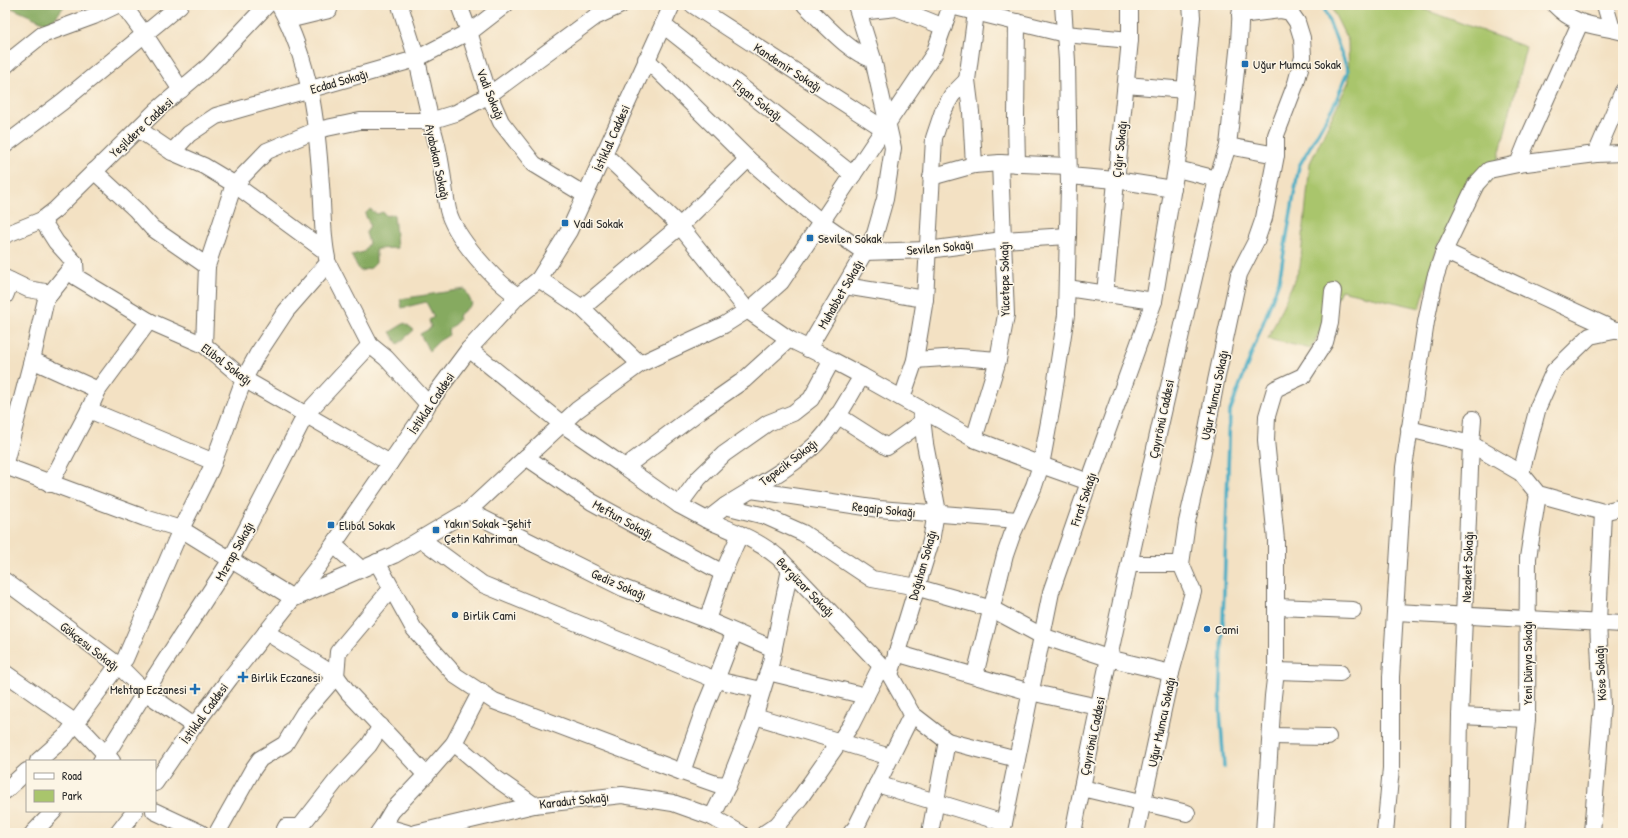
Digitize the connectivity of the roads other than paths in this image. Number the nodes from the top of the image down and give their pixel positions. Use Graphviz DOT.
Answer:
graph roads {
  1 [pos="117,5"];
  2 [pos="123,5"];
  3 [pos="180,5"];
  4 [pos="267,5"];
  5 [pos="279,5"];
  6 [pos="400,5"];
  7 [pos="459,5"];
  8 [pos="505,5"];
  9 [pos="621,5"];
  10 [pos="672,5"];
  11 [pos="693,5"];
  12 [pos="805,5"];
  13 [pos="1063,5"];
  14 [pos="1130,5"];
  15 [pos="1191,5"];
  16 [pos="1555,5"];
  17 [pos="1605,5"];
  18 [pos="951,6"];
  19 [pos="857,8"];
  20 [pos="976,8"];
  21 [pos="329,10"];
  22 [pos="1241,10"];
  23 [pos="288,20"];
  24 [pos="1016,22"];
  25 [pos="1580,23"];
  26 [pos="663,25"];
  27 [pos="944,27"];
  28 [pos="1617,31"];
  29 [pos="469,32"];
  30 [pos="1065,34"];
  31 [pos="145,35"];
  32 [pos="1130,40"];
  33 [pos="416,59"];
  34 [pos="646,59"];
  35 [pos="873,59"];
  36 [pos="5,66"];
  37 [pos="967,80"];
  38 [pos="1126,85"];
  39 [pos="181,90"];
  40 [pos="310,90"];
  41 [pos="1185,90"];
  42 [pos="1623,91"];
  43 [pos="489,95"];
  44 [pos="430,121"];
  45 [pos="886,126"];
  46 [pos="138,129"];
  47 [pos="317,130"];
  48 [pos="5,145"];
  49 [pos="1228,146"];
  50 [pos="172,152"];
  51 [pos="1623,152"];
  52 [pos="604,154"];
  53 [pos="1596,154"];
  54 [pos="1276,155"];
  55 [pos="748,159"];
  56 [pos="1000,164"];
  57 [pos="1017,164"];
  58 [pos="1518,164"];
  59 [pos="974,165"];
  60 [pos="1177,169"];
  61 [pos="94,171"];
  62 [pos="1069,171"];
  63 [pos="853,175"];
  64 [pos="931,177"];
  65 [pos="1217,179"];
  66 [pos="1116,180"];
  67 [pos="234,184"];
  68 [pos="1173,189"];
  69 [pos="585,195"];
  70 [pos="42,220"];
  71 [pos="821,222"];
  72 [pos="680,226"];
  73 [pos="5,235"];
  74 [pos="1068,236"];
  75 [pos="1003,240"];
  76 [pos="928,250"];
  77 [pos="1444,251"];
  78 [pos="864,252"];
  79 [pos="327,257"];
  80 [pos="74,263"];
  81 [pos="207,266"];
  82 [pos="539,279"];
  83 [pos="8,280"];
  84 [pos="845,286"];
  85 [pos="1067,288"];
  86 [pos="1333,291"];
  87 [pos="51,293"];
  88 [pos="1105,293"];
  89 [pos="5,296"];
  90 [pos="518,296"];
  91 [pos="925,299"];
  92 [pos="1154,301"];
  93 [pos="582,308"];
  94 [pos="747,310"];
  95 [pos="149,321"];
  96 [pos="1620,330"];
  97 [pos="789,338"];
  98 [pos="204,345"];
  99 [pos="370,345"];
  100 [pos="469,349"];
  101 [pos="808,349"];
  102 [pos="32,360"];
  103 [pos="832,360"];
  104 [pos="915,360"];
  105 [pos="998,360"];
  106 [pos="640,364"];
  107 [pos="862,376"];
  108 [pos="244,379"];
  109 [pos="98,390"];
  110 [pos="902,398"];
  111 [pos="428,404"];
  112 [pos="89,410"];
  113 [pos="306,414"];
  114 [pos="837,415"];
  115 [pos="922,415"];
  116 [pos="1473,419"];
  117 [pos="562,424"];
  118 [pos="1409,429"];
  119 [pos="974,438"];
  120 [pos="1471,444"];
  121 [pos="526,457"];
  122 [pos="214,462"];
  123 [pos="5,463"];
  124 [pos="390,463"];
  125 [pos="1041,465"];
  126 [pos="5,466"];
  127 [pos="625,467"];
  128 [pos="1521,473"];
  129 [pos="1089,482"];
  130 [pos="50,484"];
  131 [pos="751,490"];
  132 [pos="1538,494"];
  133 [pos="679,505"];
  134 [pos="725,506"];
  135 [pos="1623,507"];
  136 [pos="468,511"];
  137 [pos="1603,512"];
  138 [pos="936,514"];
  139 [pos="708,520"];
  140 [pos="1018,520"];
  141 [pos="181,529"];
  142 [pos="740,534"];
  143 [pos="420,539"];
  144 [pos="334,545"];
  145 [pos="230,560"];
  146 [pos="377,562"];
  147 [pos="1130,564"];
  148 [pos="1181,564"];
  149 [pos="361,569"];
  150 [pos="790,569"];
  151 [pos="724,573"];
  152 [pos="5,581"];
  153 [pos="916,588"];
  154 [pos="392,589"];
  155 [pos="293,598"];
  156 [pos="1277,607"];
  157 [pos="992,609"];
  158 [pos="1353,610"];
  159 [pos="1396,612"];
  160 [pos="1464,615"];
  161 [pos="1527,618"];
  162 [pos="707,620"];
  163 [pos="1598,622"];
  164 [pos="1623,624"];
  165 [pos="266,632"];
  166 [pos="734,633"];
  167 [pos="1042,636"];
  168 [pos="774,649"];
  169 [pos="896,653"];
  170 [pos="1108,658"];
  171 [pos="118,665"];
  172 [pos="885,670"];
  173 [pos="1276,670"];
  174 [pos="768,672"];
  175 [pos="5,673"];
  176 [pos="1171,673"];
  177 [pos="1340,673"];
  178 [pos="975,675"];
  179 [pos="336,676"];
  180 [pos="716,680"];
  181 [pos="762,690"];
  182 [pos="481,691"];
  183 [pos="145,692"];
  184 [pos="1030,692"];
  185 [pos="866,696"];
  186 [pos="1098,707"];
  187 [pos="912,714"];
  188 [pos="754,716"];
  189 [pos="1460,716"];
  190 [pos="1527,719"];
  191 [pos="76,723"];
  192 [pos="194,726"];
  193 [pos="381,726"];
  194 [pos="1271,736"];
  195 [pos="1328,737"];
  196 [pos="947,741"];
  197 [pos="839,742"];
  198 [pos="454,743"];
  199 [pos="890,757"];
  200 [pos="106,759"];
  201 [pos="1017,759"];
  202 [pos="39,760"];
  203 [pos="26,772"];
  204 [pos="682,772"];
  205 [pos="426,775"];
  206 [pos="156,782"];
  207 [pos="877,784"];
  208 [pos="728,785"];
  209 [pos="1082,788"];
  210 [pos="5,791"];
  211 [pos="936,802"];
  212 [pos="1143,803"];
  213 [pos="534,805"];
  214 [pos="53,812"];
  215 [pos="134,812"];
  216 [pos="156,812"];
  217 [pos="1188,813"];
  218 [pos="712,817"];
  219 [pos="1003,828"];
  220 [pos="380,830"];
  221 [pos="33,833"];
  222 [pos="118,833"];
  223 [pos="201,833"];
  224 [pos="217,833"];
  225 [pos="283,833"];
  226 [pos="407,833"];
  227 [pos="416,833"];
  228 [pos="740,833"];
  229 [pos="765,833"];
  230 [pos="851,833"];
  231 [pos="930,833"];
  232 [pos="1073,833"];
  233 [pos="1136,833"];
  234 [pos="1264,833"];
  235 [pos="1384,833"];
  236 [pos="1458,833"];
  237 [pos="1516,833"];
  238 [pos="1592,833"];
  1 -- 36 [label="street"];
  2 -- 31 [label="street"];
  3 -- 31 [label="street"];
  4 -- 39 [label="street, Yeşildere Caddesi"];
  5 -- 23 [label="street"];
  6 -- 33 [label="street, Ayabakan Sokağı"];
  7 -- 29 [label="street, Vadi Sokağı"];
  8 -- 29 [label="street, Ecdad Sokağı"];
  9 -- 43 [label="street"];
  10 -- 26 [label="street, İstiklal Caddesi"];
  11 -- 45 [label="street, Kandemir Sokağı"];
  12 -- 35 [label="street"];
  13 -- 30 [label="street"];
  14 -- 32 [label="street, Çığır Sokağı"];
  15 -- 41 [label="street, Fırat Sokağı"];
  16 -- 25 [label="street"];
  17 -- 28 [label="street"];
  18 -- 20 [label="street"];
  18 -- 27 [label="street"];
  19 -- 27 [label="street"];
  19 -- 35 [label="street, Muhabbet Sokağı"];
  20 -- 24 [label="street"];
  20 -- 37 [label="street"];
  21 -- 23 [label="street"];
  22 -- 49 [label="street, Çayırönü Caddesi"];
  22 -- 54 [label="street, Uğur Mumcu Sokağı"];
  23 -- 40 [label="street"];
  24 -- 30 [label="street"];
  24 -- 57 [label="street"];
  25 -- 28 [label="street"];
  25 -- 58 [label="street"];
  26 -- 34 [label="street, İstiklal Caddesi"];
  26 -- 63 [label="street, Figan Sokağı"];
  27 -- 45 [label="street"];
  29 -- 33 [label="street, Ecdad Sokağı"];
  29 -- 43 [label="street, Vadi Sokağı"];
  30 -- 32 [label="street"];
  30 -- 62 [label="street"];
  31 -- 39 [label="street"];
  31 -- 48 [label="street"];
  32 -- 38 [label="street, Çığır Sokağı"];
  33 -- 40 [label="street, Ecdad Sokağı"];
  33 -- 44 [label="street, Ayabakan Sokağı"];
  34 -- 52 [label="street, İstiklal Caddesi"];
  34 -- 55 [label="street"];
  35 -- 45 [label="street, Muhabbet Sokağı"];
  37 -- 59 [label="street"];
  37 -- 64 [label="street"];
  38 -- 41 [label="street"];
  38 -- 66 [label="street, Çığır Sokağı"];
  39 -- 46 [label="street, Yeşildere Caddesi"];
  40 -- 47 [label="street"];
  40 -- 50 [label="street, Ecdad Sokağı"];
  41 -- 60 [label="street, Fırat Sokağı"];
  42 -- 53 [label="street"];
  43 -- 44 [label="street"];
  43 -- 69 [label="street, Vadi Sokağı"];
  44 -- 47 [label="street"];
  44 -- 90 [label="street, Ayabakan Sokağı"];
  45 -- 63 [label="street"];
  45 -- 78 [label="street, Muhabbet Sokağı"];
  46 -- 50 [label="street"];
  46 -- 61 [label="street, Yeşildere Caddesi"];
  47 -- 67 [label="street"];
  47 -- 79 [label="street"];
  49 -- 54 [label="street"];
  49 -- 65 [label="street, Çayırönü Caddesi"];
  50 -- 67 [label="street"];
  51 -- 53 [label="street"];
  52 -- 69 [label="street, İstiklal Caddesi"];
  52 -- 72 [label="street"];
  53 -- 58 [label="street"];
  54 -- 148 [label="street, Uğur Mumcu Sokağı"];
  55 -- 71 [label="street"];
  55 -- 72 [label="street"];
  56 -- 57 [label="street"];
  56 -- 59 [label="street"];
  56 -- 75 [label="street, Yücetepe Sokağı"];
  57 -- 62 [label="street"];
  58 -- 77 [label="street"];
  59 -- 64 [label="street"];
  60 -- 65 [label="street"];
  60 -- 68 [label="street, Fırat Sokağı"];
  61 -- 70 [label="street, Yeşildere Caddesi"];
  61 -- 81 [label="street"];
  62 -- 66 [label="street"];
  62 -- 74 [label="street"];
  63 -- 71 [label="street"];
  64 -- 76 [label="street"];
  65 -- 147 [label="street, Çayırönü Caddesi"];
  66 -- 68 [label="street"];
  66 -- 88 [label="street, Çığır Sokağı"];
  67 -- 79 [label="street"];
  67 -- 81 [label="street"];
  68 -- 92 [label="street, Fırat Sokağı"];
  69 -- 82 [label="street, İstiklal Caddesi"];
  70 -- 73 [label="street, Yeşildere Caddesi"];
  70 -- 80 [label="street"];
  71 -- 78 [label="street"];
  71 -- 94 [label="street"];
  72 -- 93 [label="street"];
  72 -- 94 [label="street"];
  74 -- 75 [label="street, Sevilen Sokağı"];
  74 -- 85 [label="street"];
  75 -- 76 [label="street, Sevilen Sokağı"];
  75 -- 105 [label="street, Yücetepe Sokağı"];
  76 -- 78 [label="street, Sevilen Sokağı"];
  76 -- 91 [label="street"];
  77 -- 96 [label="street"];
  77 -- 118 [label="street"];
  78 -- 84 [label="street, Muhabbet Sokağı"];
  79 -- 99 [label="street"];
  79 -- 108 [label="street"];
  80 -- 87 [label="street"];
  80 -- 95 [label="street, Elibol Sokağı"];
  81 -- 98 [label="street"];
  82 -- 90 [label="street, İstiklal Caddesi"];
  82 -- 93 [label="street"];
  83 -- 87 [label="street"];
  83 -- 89 [label="street"];
  84 -- 91 [label="street"];
  84 -- 101 [label="street, Muhabbet Sokağı"];
  85 -- 88 [label="street"];
  85 -- 125 [label="street"];
  86 -- 156 [label="street"];
  87 -- 102 [label="street"];
  88 -- 92 [label="street"];
  90 -- 100 [label="street, İstiklal Caddesi"];
  91 -- 104 [label="street"];
  92 -- 129 [label="street, Fırat Sokağı"];
  93 -- 106 [label="street"];
  94 -- 97 [label="street"];
  94 -- 106 [label="street"];
  95 -- 98 [label="street, Elibol Sokağı"];
  95 -- 109 [label="street"];
  96 -- 128 [label="street"];
  97 -- 101 [label="street"];
  97 -- 127 [label="street"];
  98 -- 108 [label="street, Elibol Sokağı"];
  99 -- 111 [label="street"];
  99 -- 113 [label="street, Mızrap Sokağı"];
  100 -- 111 [label="street, İstiklal Caddesi"];
  100 -- 117 [label="street"];
  101 -- 103 [label="street"];
  102 -- 109 [label="street"];
  102 -- 123 [label="street"];
  103 -- 107 [label="street"];
  103 -- 133 [label="street"];
  104 -- 105 [label="street"];
  104 -- 110 [label="street"];
  105 -- 119 [label="street, Yücetepe Sokağı"];
  106 -- 117 [label="street"];
  107 -- 110 [label="street"];
  107 -- 114 [label="street, Tepecik Sokağı"];
  108 -- 113 [label="street, Elibol Sokağı"];
  108 -- 122 [label="street"];
  109 -- 112 [label="street"];
  110 -- 115 [label="street"];
  111 -- 124 [label="street, İstiklal Caddesi"];
  112 -- 122 [label="street"];
  112 -- 130 [label="street"];
  113 -- 124 [label="street, Elibol Sokağı"];
  113 -- 145 [label="street, Mızrap Sokağı"];
  114 -- 115 [label="street"];
  114 -- 131 [label="street, Tepecik Sokağı"];
  115 -- 119 [label="street"];
  115 -- 138 [label="street, Doğuhan Sokağı"];
  116 -- 120 [label="street, Nezaket Sokağı"];
  117 -- 121 [label="street"];
  117 -- 127 [label="street"];
  118 -- 120 [label="street"];
  118 -- 159 [label="street"];
  119 -- 125 [label="street"];
  120 -- 128 [label="street"];
  120 -- 160 [label="street, Nezaket Sokağı"];
  121 -- 136 [label="street"];
  121 -- 151 [label="street, Meftun Sokağı"];
  122 -- 141 [label="street"];
  124 -- 144 [label="street, İstiklal Caddesi"];
  125 -- 129 [label="street"];
  125 -- 140 [label="street"];
  126 -- 130 [label="street"];
  127 -- 133 [label="street"];
  128 -- 132 [label="street"];
  129 -- 167 [label="street, Fırat Sokağı"];
  130 -- 141 [label="street"];
  131 -- 134 [label="street, Tepecik Sokağı"];
  131 -- 138 [label="street, Regaip Sokağı"];
  132 -- 137 [label="street"];
  132 -- 161 [label="street, Yeni Dünya Sokağı"];
  133 -- 139 [label="street, Bergüzar Sokağı"];
  134 -- 139 [label="street, Tepecik Sokağı"];
  134 -- 153 [label="street"];
  135 -- 137 [label="street"];
  136 -- 143 [label="street"];
  136 -- 162 [label="street, Gediz Sokağı"];
  137 -- 163 [label="street, Köse Sokağı"];
  138 -- 140 [label="street, Regaip Sokağı"];
  138 -- 153 [label="street, Doğuhan Sokağı"];
  139 -- 142 [label="street, Bergüzar Sokağı"];
  140 -- 157 [label="street"];
  141 -- 145 [label="street"];
  141 -- 171 [label="street"];
  142 -- 150 [label="street, Bergüzar Sokağı"];
  142 -- 151 [label="street"];
  143 -- 146 [label="street"];
  143 -- 180 [label="street"];
  144 -- 149 [label="street"];
  144 -- 155 [label="street, İstiklal Caddesi"];
  145 -- 155 [label="street"];
  145 -- 183 [label="street, Mızrap Sokağı"];
  146 -- 149 [label="street"];
  146 -- 154 [label="street"];
  147 -- 148 [label="street"];
  147 -- 170 [label="street, Çayırönü Caddesi"];
  148 -- 176 [label="street, Uğur Mumcu Sokağı"];
  149 -- 155 [label="street"];
  150 -- 168 [label="street"];
  150 -- 172 [label="street, Bergüzar Sokağı"];
  151 -- 162 [label="street"];
  152 -- 171 [label="street, Gökçesu Sokağı"];
  153 -- 157 [label="street"];
  153 -- 169 [label="street, Doğuhan Sokağı"];
  154 -- 179 [label="street"];
  154 -- 182 [label="street"];
  155 -- 165 [label="street, İstiklal Caddesi"];
  156 -- 158 [label="street"];
  156 -- 173 [label="street"];
  157 -- 167 [label="street"];
  157 -- 178 [label="street"];
  159 -- 160 [label="street"];
  159 -- 235 [label="street"];
  160 -- 161 [label="street"];
  160 -- 189 [label="street, Nezaket Sokağı"];
  161 -- 163 [label="street"];
  161 -- 190 [label="street, Yeni Dünya Sokağı"];
  162 -- 166 [label="street, Gediz Sokağı"];
  163 -- 164 [label="street"];
  163 -- 238 [label="street, Köse Sokağı"];
  165 -- 179 [label="street"];
  165 -- 192 [label="street, İstiklal Caddesi"];
  166 -- 168 [label="street, Gediz Sokağı"];
  166 -- 180 [label="street"];
  167 -- 170 [label="street"];
  167 -- 184 [label="street, Fırat Sokağı"];
  168 -- 174 [label="street"];
  169 -- 172 [label="street, Doğuhan Sokağı"];
  169 -- 178 [label="street"];
  170 -- 176 [label="street"];
  170 -- 186 [label="street, Çayırönü Caddesi"];
  171 -- 183 [label="street, Gökçesu Sokağı"];
  171 -- 191 [label="street"];
  172 -- 185 [label="street, Doğuhan Sokağı"];
  172 -- 187 [label="street"];
  173 -- 177 [label="street"];
  173 -- 194 [label="street"];
  174 -- 181 [label="street"];
  174 -- 185 [label="street"];
  175 -- 191 [label="street"];
  176 -- 212 [label="street, Uğur Mumcu Sokağı"];
  178 -- 184 [label="street"];
  179 -- 193 [label="street"];
  179 -- 224 [label="street"];
  180 -- 181 [label="street"];
  180 -- 204 [label="street"];
  181 -- 188 [label="street"];
  182 -- 198 [label="street"];
  182 -- 204 [label="street"];
  183 -- 192 [label="street, Gökçesu Sokağı"];
  183 -- 200 [label="street, Mızrap Sokağı"];
  184 -- 186 [label="street"];
  184 -- 201 [label="street, Fırat Sokağı"];
  185 -- 197 [label="street, Doğuhan Sokağı"];
  186 -- 209 [label="street, Çayırönü Caddesi"];
  187 -- 196 [label="street"];
  187 -- 199 [label="street"];
  188 -- 197 [label="street"];
  188 -- 208 [label="street"];
  189 -- 190 [label="street"];
  189 -- 236 [label="street, Nezaket Sokağı"];
  190 -- 237 [label="street, Yeni Dünya Sokağı"];
  191 -- 200 [label="street"];
  191 -- 202 [label="street"];
  192 -- 206 [label="street, İstiklal Caddesi"];
  193 -- 205 [label="street"];
  193 -- 225 [label="street"];
  194 -- 195 [label="street"];
  194 -- 234 [label="street"];
  196 -- 201 [label="street"];
  196 -- 211 [label="street"];
  197 -- 199 [label="street"];
  197 -- 229 [label="street, Doğuhan Sokağı"];
  198 -- 205 [label="street"];
  198 -- 213 [label="street, Karadut Sokağı"];
  199 -- 207 [label="street"];
  201 -- 219 [label="street, Fırat Sokağı"];
  203 -- 210 [label="street"];
  204 -- 208 [label="street"];
  205 -- 220 [label="street"];
  207 -- 211 [label="street"];
  207 -- 230 [label="street"];
  208 -- 218 [label="street"];
  209 -- 212 [label="street"];
  209 -- 232 [label="street, Çayırönü Caddesi"];
  211 -- 219 [label="street"];
  211 -- 231 [label="street"];
  212 -- 217 [label="street"];
  212 -- 233 [label="street, Uğur Mumcu Sokağı"];
  213 -- 218 [label="street, Karadut Sokağı"];
  213 -- 227 [label="street"];
  214 -- 221 [label="street"];
  215 -- 222 [label="street"];
  216 -- 223 [label="street"];
  218 -- 228 [label="street, Karadut Sokağı"];
  220 -- 226 [label="street"];
}
